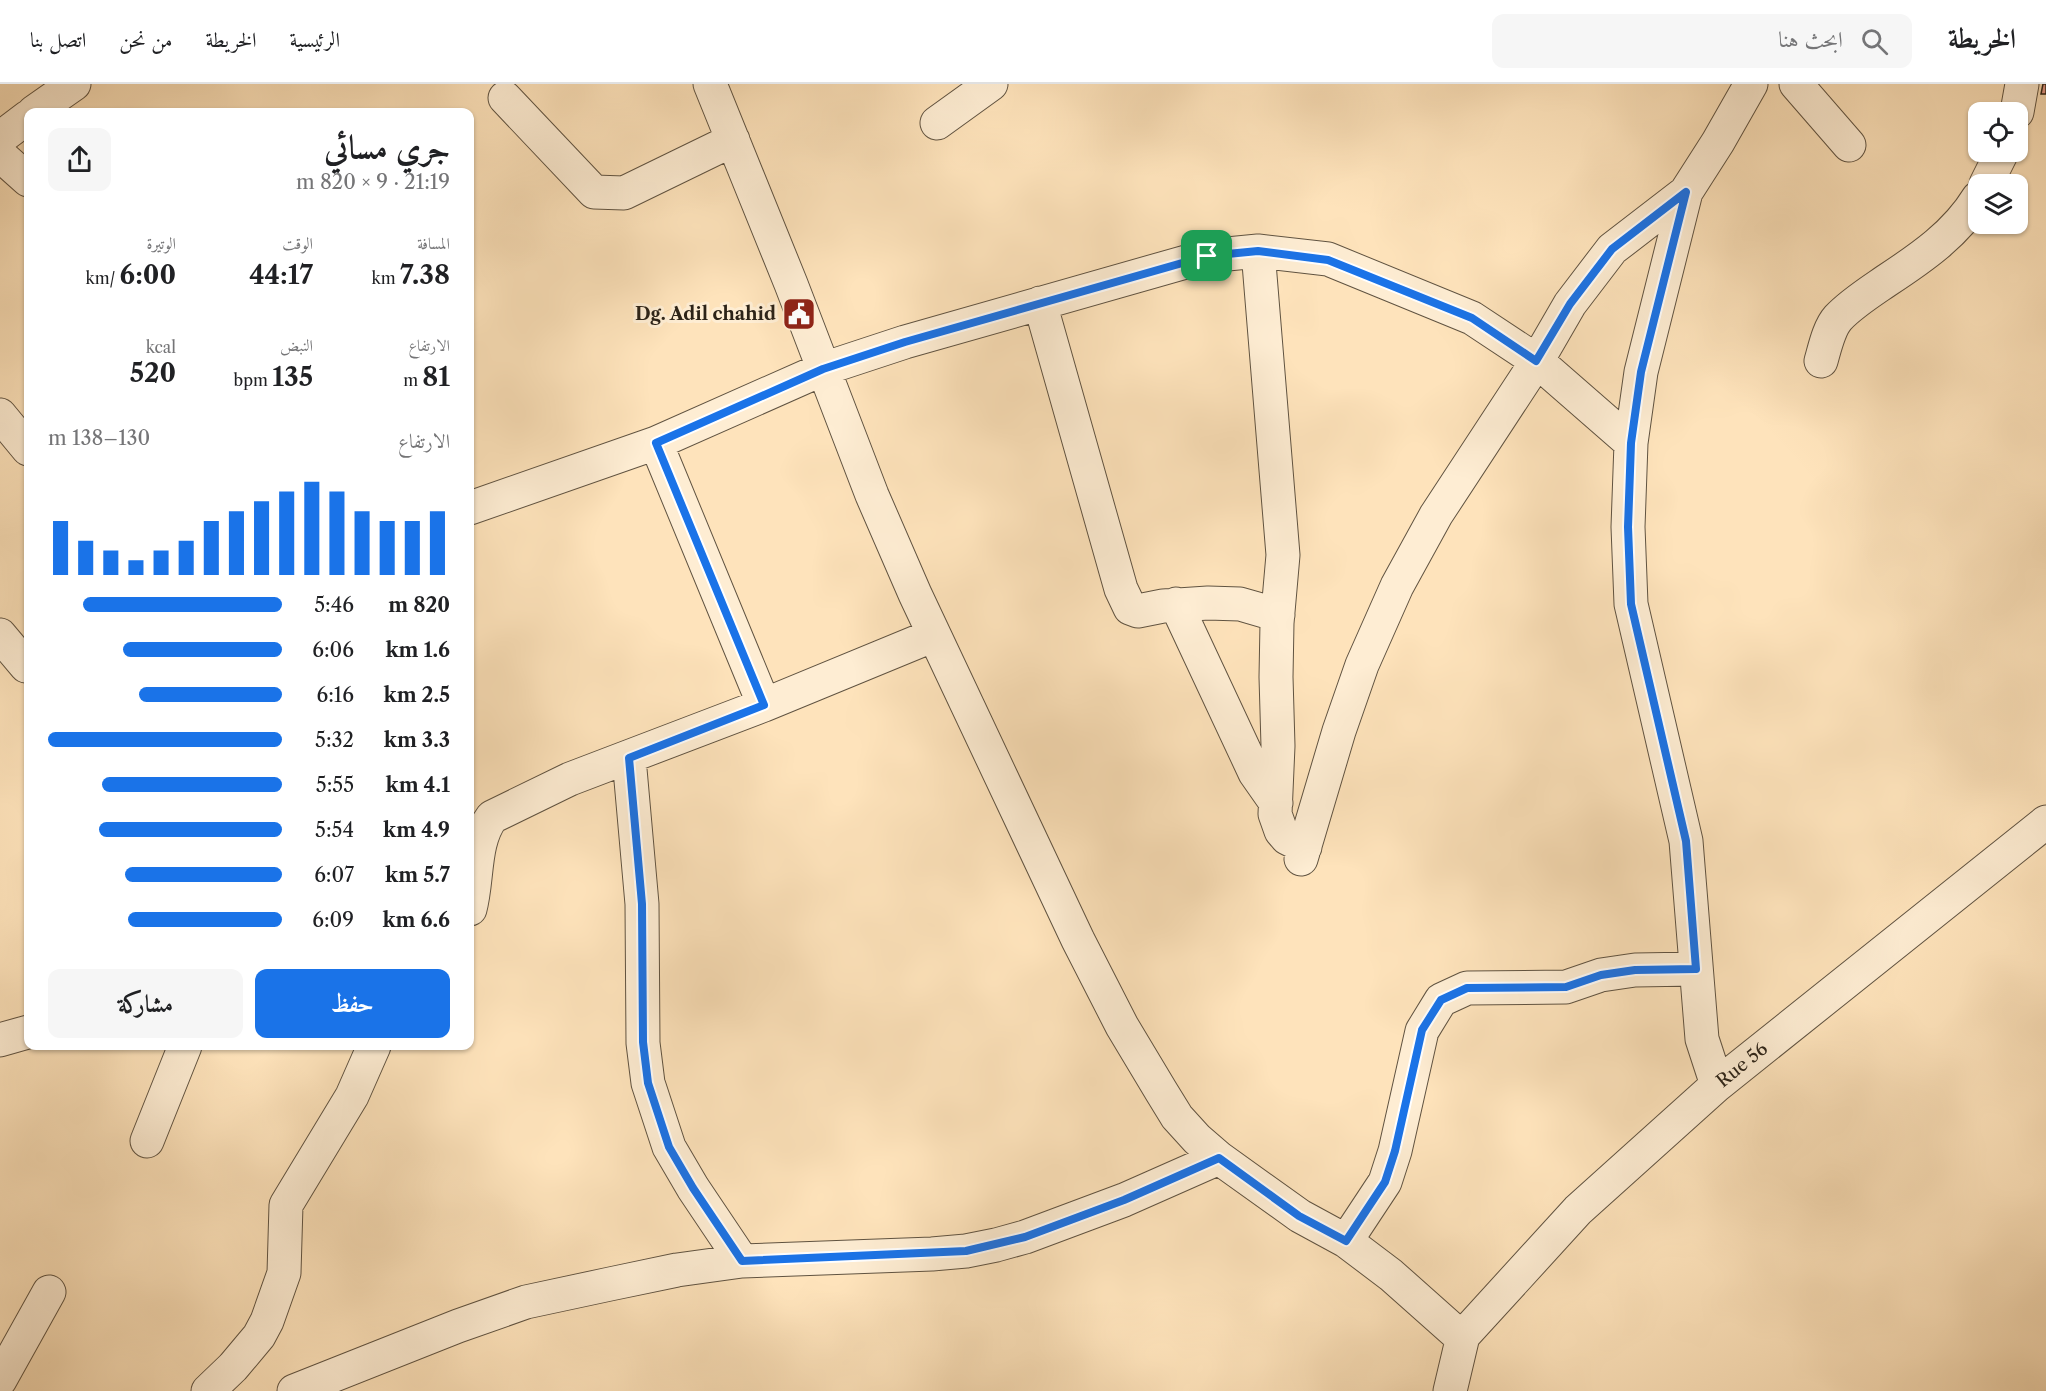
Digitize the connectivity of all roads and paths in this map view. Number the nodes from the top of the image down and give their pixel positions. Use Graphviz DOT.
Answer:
graph roads {
  1 [pos="74,84"];
  2 [pos="711,84"];
  3 [pos="991,84"];
  4 [pos="1796,84"];
  5 [pos="2022,84"];
  6 [pos="1745,85"];
  7 [pos="505,98"];
  8 [pos="2019,102"];
  9 [pos="40,108"];
  10 [pos="24,120"];
  11 [pos="937,123"];
  12 [pos="0,138"];
  13 [pos="733,140"];
  14 [pos="1849,145"];
  15 [pos="0,155"];
  16 [pos="24,176"];
  17 [pos="1686,192"];
  18 [pos="1968,215"];
  19 [pos="1258,251"];
  20 [pos="1040,303"];
  21 [pos="1536,361"];
  22 [pos="1821,361"];
  23 [pos="823,369"];
  24 [pos="0,415"];
  25 [pos="656,443"];
  26 [pos="1631,443"];
  27 [pos="24,444"];
  28 [pos="474,507"];
  29 [pos="1176,604"];
  30 [pos="1278,615"];
  31 [pos="0,635"];
  32 [pos="934,635"];
  33 [pos="24,664"];
  34 [pos="764,705"];
  35 [pos="629,758"];
  36 [pos="1276,803"];
  37 [pos="2046,822"];
  38 [pos="474,888"];
  39 [pos="1696,969"];
  40 [pos="24,1033"];
  41 [pos="0,1040"];
  42 [pos="183,1050"];
  43 [pos="372,1050"];
  44 [pos="1717,1085"];
  45 [pos="147,1141"];
  46 [pos="1219,1158"];
  47 [pos="1346,1241"];
  48 [pos="742,1261"];
  49 [pos="49,1292"];
  50 [pos="1463,1336"];
  51 [pos="0,1380"];
  52 [pos="208,1391"];
  53 [pos="294,1391"];
  54 [pos="1450,1391"];
  1 -- 9 [label="street"];
  2 -- 13 [label="street"];
  3 -- 11 [label="street"];
  4 -- 14 [label="street"];
  5 -- 8 [label="street"];
  6 -- 17 [label="street"];
  7 -- 13 [label="street"];
  10 -- 12 [label="street"];
  13 -- 23 [label="street"];
  15 -- 16 [label="street"];
  17 -- 21 [label="street"];
  17 -- 26 [label="street"];
  18 -- 22 [label="street"];
  19 -- 20 [label="street"];
  19 -- 21 [label="street"];
  19 -- 30 [label="street"];
  20 -- 23 [label="street"];
  20 -- 29 [label="street"];
  21 -- 26 [label="street"];
  21 -- 36 [label="street"];
  23 -- 25 [label="street"];
  23 -- 32 [label="street"];
  24 -- 27 [label="street"];
  25 -- 28 [label="street"];
  25 -- 34 [label="street"];
  26 -- 39 [label="street"];
  29 -- 30 [label="street"];
  29 -- 36 [label="street"];
  30 -- 36 [label="street"];
  31 -- 33 [label="street"];
  32 -- 34 [label="street"];
  32 -- 46 [label="street"];
  34 -- 35 [label="street"];
  35 -- 38 [label="street"];
  35 -- 48 [label="street"];
  37 -- 44 [label="street, Rue 56"];
  39 -- 44 [label="street"];
  39 -- 47 [label="street"];
  40 -- 41 [label="street"];
  42 -- 45 [label="street"];
  43 -- 52 [label="street"];
  44 -- 50 [label="street, Rue 56"];
  46 -- 47 [label="street"];
  46 -- 48 [label="street"];
  47 -- 50 [label="street"];
  48 -- 53 [label="street"];
  49 -- 51 [label="street"];
  50 -- 54 [label="street"];
}
